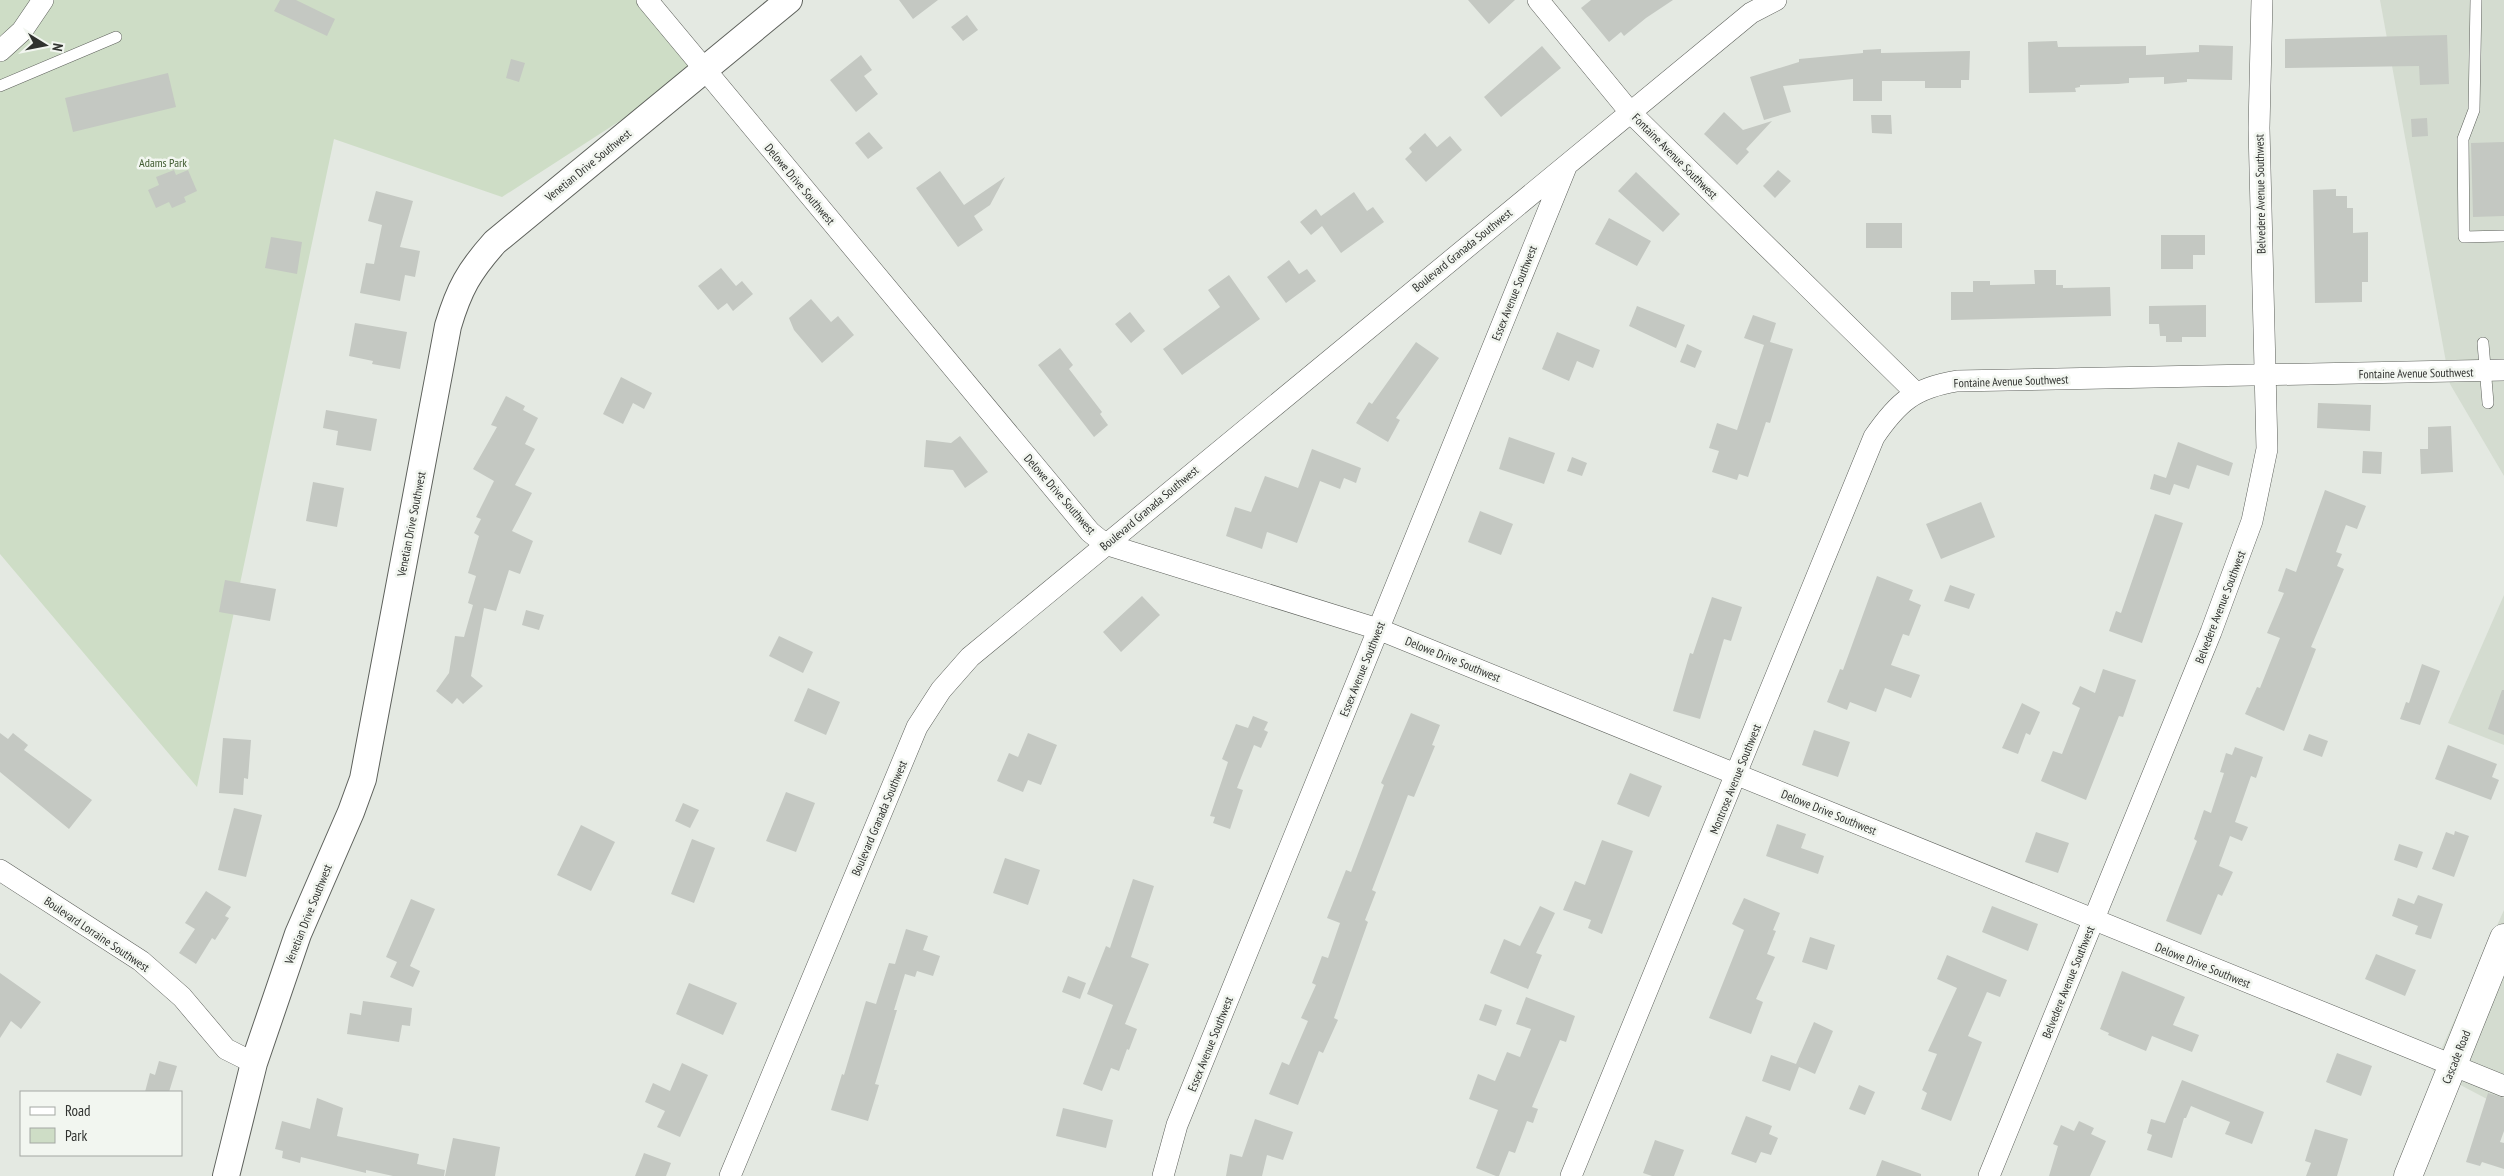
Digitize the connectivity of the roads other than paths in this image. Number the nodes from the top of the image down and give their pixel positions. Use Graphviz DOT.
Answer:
graph roads {
  1 [pos="43,0"];
  2 [pos="647,0"];
  3 [pos="789,0"];
  4 [pos="1538,0"];
  5 [pos="1776,0"];
  6 [pos="2262,0"];
  7 [pos="2476,0"];
  8 [pos="116,37"];
  9 [pos="0,51"];
  10 [pos="704,69"];
  11 [pos="0,86"];
  12 [pos="1630,112"];
  13 [pos="1567,164"];
  14 [pos="2504,236"];
  15 [pos="2483,343"];
  16 [pos="2495,371"];
  17 [pos="2265,376"];
  18 [pos="1916,393"];
  19 [pos="2488,403"];
  20 [pos="1105,544"];
  21 [pos="1378,629"];
  22 [pos="1737,774"];
  23 [pos="0,870"];
  24 [pos="2094,920"];
  25 [pos="2504,938"];
  26 [pos="254,1063"];
  27 [pos="2452,1067"];
  28 [pos="2504,1086"];
  29 [pos="226,1176"];
  30 [pos="730,1176"];
  31 [pos="1163,1176"];
  32 [pos="1571,1176"];
  33 [pos="1989,1176"];
  34 [pos="2408,1176"];
  1 -- 9 [label="street"];
  2 -- 10 [label="street, Delowe Drive Southwest"];
  3 -- 10 [label="street, Venetian Drive Southwest"];
  4 -- 12 [label="street, Fontaine Avenue Southwest"];
  5 -- 12 [label="street, Boulevard Granada Southwest"];
  6 -- 17 [label="street, Belvedere Avenue Southwest"];
  7 -- 14 [label="lane"];
  8 -- 11 [label="lane"];
  10 -- 20 [label="street, Delowe Drive Southwest"];
  10 -- 26 [label="street, Venetian Drive Southwest"];
  12 -- 13 [label="street, Boulevard Granada Southwest"];
  12 -- 18 [label="street, Fontaine Avenue Southwest"];
  13 -- 20 [label="street, Boulevard Granada Southwest"];
  13 -- 21 [label="street, Essex Avenue Southwest"];
  15 -- 16 [label="lane"];
  16 -- 17 [label="street, Fontaine Avenue Southwest"];
  16 -- 19 [label="lane"];
  17 -- 18 [label="street, Fontaine Avenue Southwest"];
  17 -- 24 [label="street, Belvedere Avenue Southwest"];
  18 -- 22 [label="street, Montrose Avenue Southwest"];
  20 -- 21 [label="street, Delowe Drive Southwest"];
  20 -- 30 [label="street, Boulevard Granada Southwest"];
  21 -- 22 [label="street, Delowe Drive Southwest"];
  21 -- 31 [label="street, Essex Avenue Southwest"];
  22 -- 24 [label="street, Delowe Drive Southwest"];
  22 -- 32 [label="street, Montrose Avenue Southwest"];
  23 -- 26 [label="street, Boulevard Lorraine Southwest"];
  24 -- 27 [label="street, Delowe Drive Southwest"];
  24 -- 33 [label="street, Belvedere Avenue Southwest"];
  25 -- 27 [label="main road, Cascade Road"];
  26 -- 29 [label="street, Venetian Drive Southwest"];
  27 -- 28 [label="street, Delowe Drive Southwest"];
  27 -- 34 [label="main road, Cascade Road"];
}
